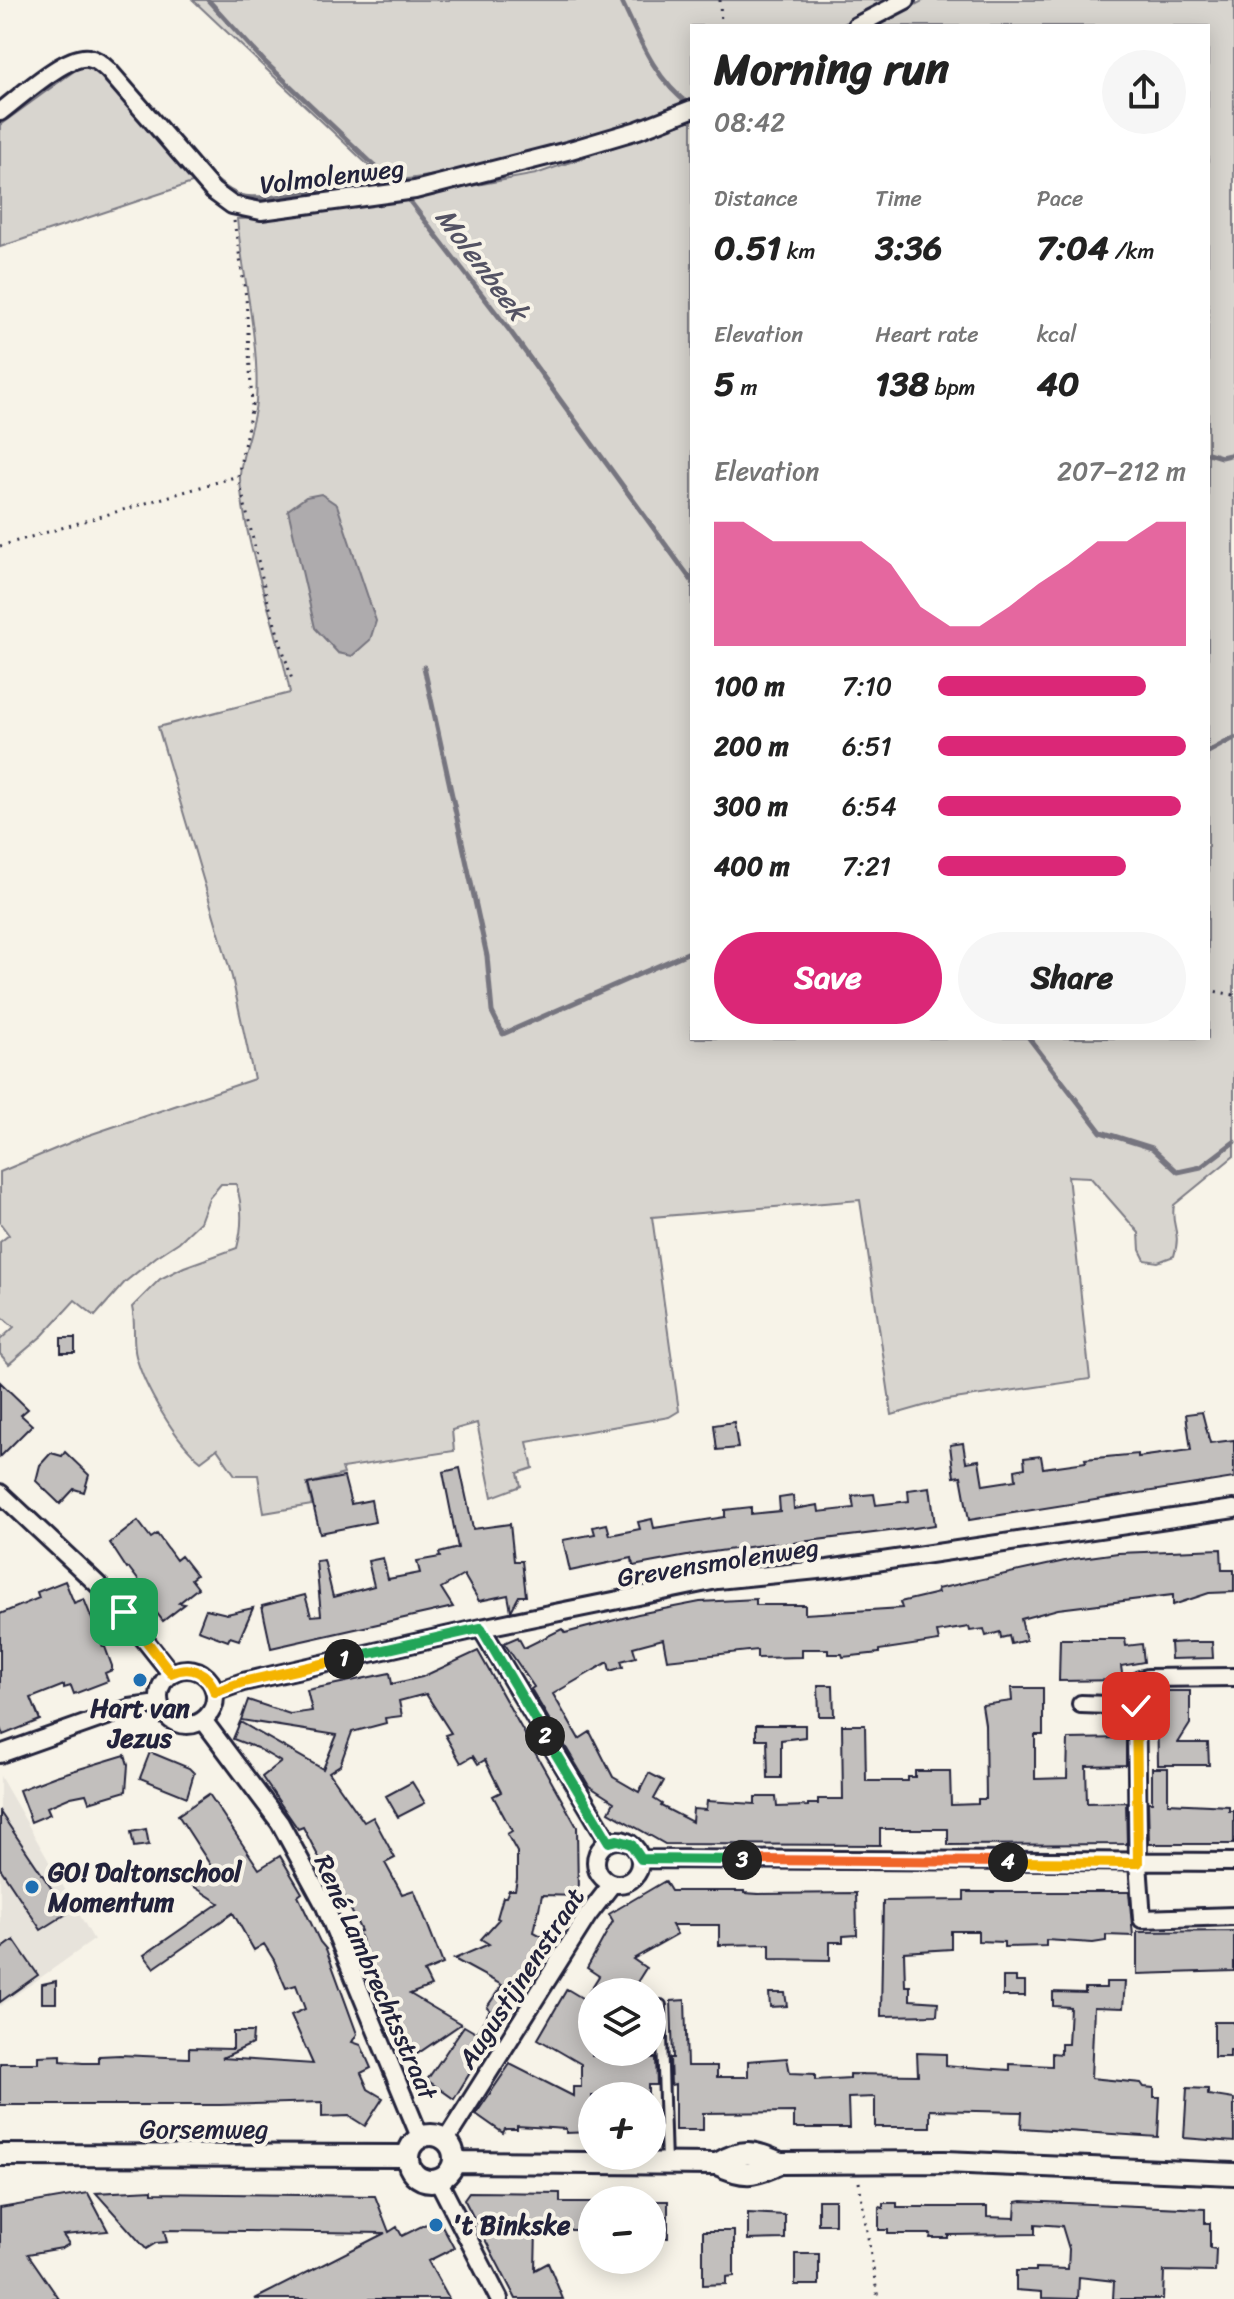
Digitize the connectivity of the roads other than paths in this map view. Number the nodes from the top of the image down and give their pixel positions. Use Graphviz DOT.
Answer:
graph roads {
  1 [pos="906,0"];
  2 [pos="860,24"];
  3 [pos="690,110"];
  4 [pos="0,112"];
  5 [pos="0,1493"];
  6 [pos="1234,1509"];
  7 [pos="481,1628"];
  8 [pos="171,1673"];
  9 [pos="1234,1677"];
  10 [pos="215,1692"];
  11 [pos="159,1704"];
  12 [pos="1081,1704"];
  13 [pos="1136,1706"];
  14 [pos="203,1720"];
  15 [pos="0,1754"];
  16 [pos="609,1842"];
  17 [pos="641,1859"];
  18 [pos="1234,1862"];
  19 [pos="1138,1863"];
  20 [pos="612,1884"];
  21 [pos="1234,1916"];
  22 [pos="420,2137"];
  23 [pos="446,2140"];
  24 [pos="0,2155"];
  25 [pos="407,2156"];
  26 [pos="454,2162"];
  27 [pos="578,2163"];
  28 [pos="666,2164"];
  29 [pos="1234,2174"];
  30 [pos="438,2180"];
  31 [pos="499,2299"];
  1 -- 2 [label="street"];
  3 -- 4 [label="street, Volmolenweg"];
  5 -- 8 [label="street"];
  6 -- 7 [label="street, Grevensmolenweg"];
  7 -- 10 [label="street, Grevensmolenweg"];
  7 -- 16 [label="street"];
  8 -- 10 [label="street"];
  8 -- 11 [label="street"];
  9 -- 13 [label="street"];
  10 -- 14 [label="street"];
  11 -- 14 [label="street"];
  11 -- 15 [label="street"];
  12 -- 13 [label="street"];
  13 -- 19 [label="street"];
  14 -- 22 [label="street, René Lambrechtsstraat"];
  16 -- 17 [label="street"];
  16 -- 20 [label="street"];
  17 -- 19 [label="street"];
  17 -- 20 [label="street"];
  18 -- 19 [label="street"];
  19 -- 21 [label="street"];
  20 -- 23 [label="street, Augustijnenstraat"];
  22 -- 23 [label="street"];
  22 -- 25 [label="street"];
  23 -- 26 [label="street"];
  24 -- 25 [label="street, Gorsemweg"];
  25 -- 30 [label="street"];
  26 -- 27 [label="street"];
  26 -- 30 [label="street"];
  28 -- 29 [label="street"];
  30 -- 31 [label="street"];
}
